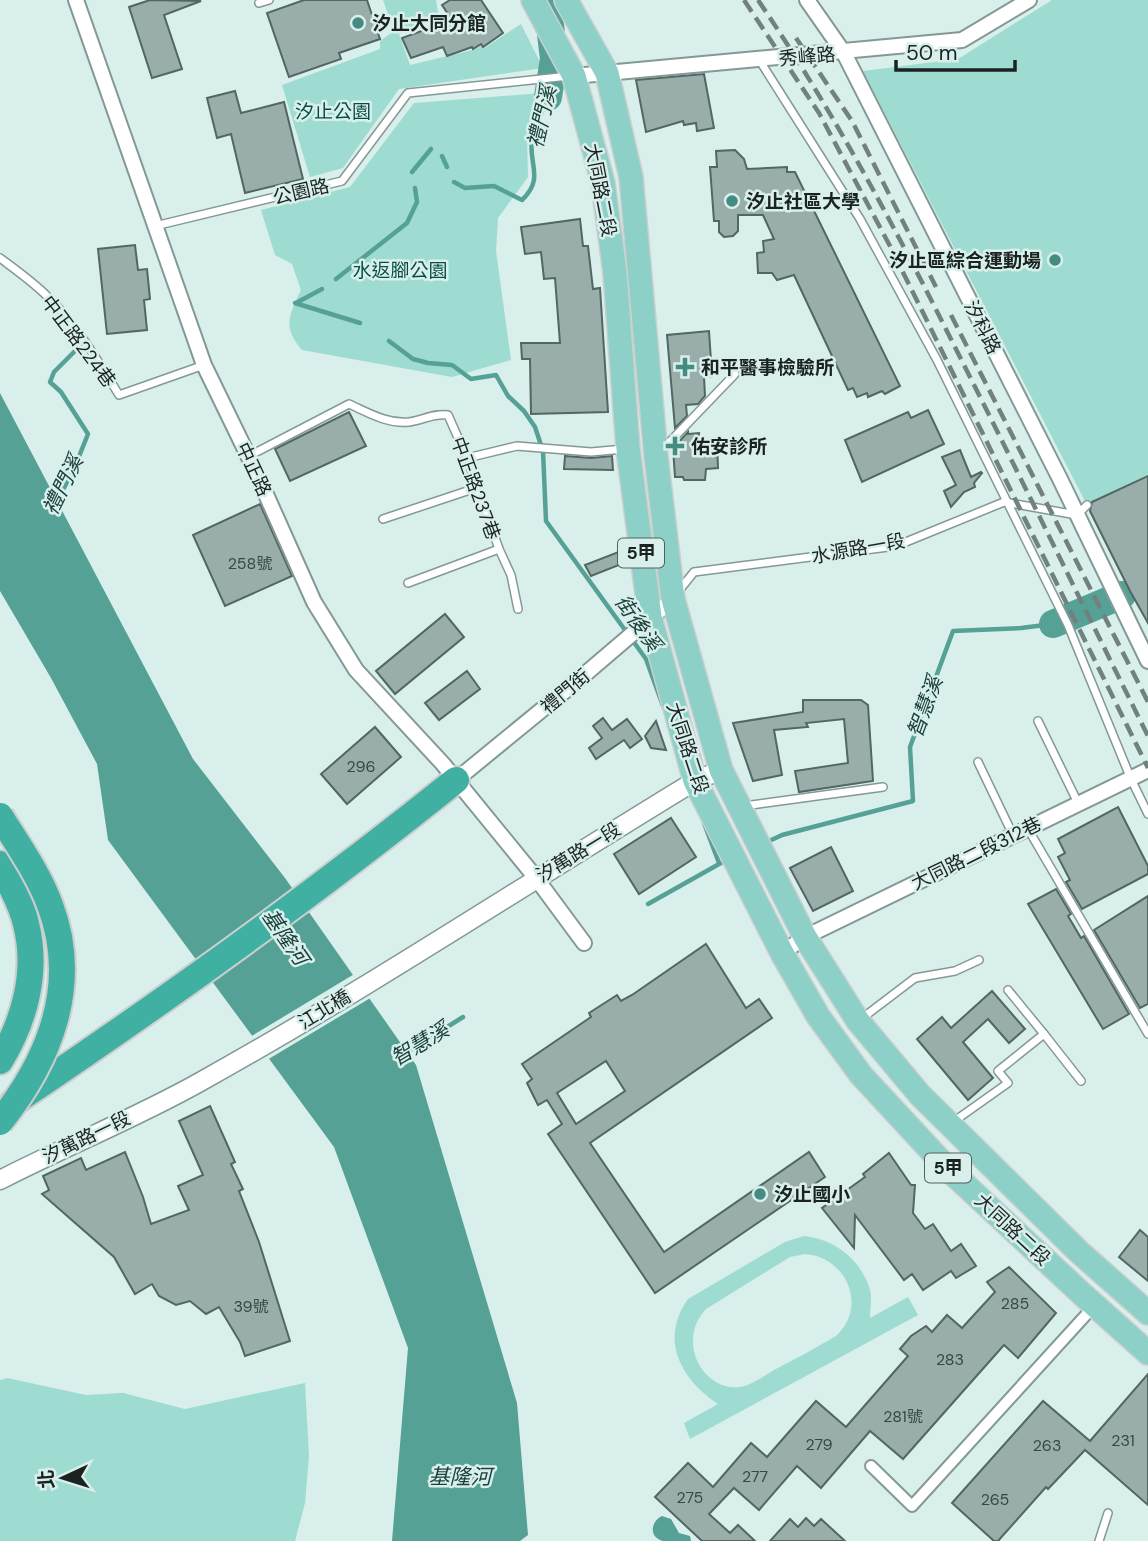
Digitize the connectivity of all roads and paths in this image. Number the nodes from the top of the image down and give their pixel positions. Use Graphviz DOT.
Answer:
graph roads {
  1 [pos="76,0"];
  2 [pos="269,0"];
  3 [pos="533,0"];
  4 [pos="566,0"];
  5 [pos="807,0"];
  6 [pos="1029,0"];
  7 [pos="259,3"];
  8 [pos="845,53"];
  9 [pos="760,61"];
  10 [pos="607,73"];
  11 [pos="568,76"];
  12 [pos="154,227"];
  13 [pos="0,258"];
  14 [pos="645,318"];
  15 [pos="618,321"];
  16 [pos="204,365"];
  17 [pos="735,374"];
  18 [pos="628,449"];
  19 [pos="249,456"];
  20 [pos="656,456"];
  21 [pos="467,458"];
  22 [pos="476,488"];
  23 [pos="1008,503"];
  24 [pos="1082,510"];
  25 [pos="383,519"];
  26 [pos="499,550"];
  27 [pos="408,583"];
  28 [pos="673,599"];
  29 [pos="518,609"];
  30 [pos="636,629"];
  31 [pos="1143,639"];
  32 [pos="1148,662"];
  33 [pos="1038,721"];
  34 [pos="978,762"];
  35 [pos="721,770"];
  36 [pos="1148,770"];
  37 [pos="1131,779"];
  38 [pos="456,780"];
  39 [pos="690,784"];
  40 [pos="883,787"];
  41 [pos="1078,803"];
  42 [pos="740,807"];
  43 [pos="1148,814"];
  44 [pos="0,817"];
  45 [pos="1027,828"];
  46 [pos="1013,835"];
  47 [pos="0,864"];
  48 [pos="536,878"];
  49 [pos="805,937"];
  50 [pos="438,941"];
  51 [pos="584,943"];
  52 [pos="782,953"];
  53 [pos="979,960"];
  54 [pos="1008,990"];
  55 [pos="858,1021"];
  56 [pos="1044,1034"];
  57 [pos="1148,1034"];
  58 [pos="0,1061"];
  59 [pos="210,1076"];
  60 [pos="1080,1082"];
  61 [pos="0,1111"];
  62 [pos="0,1122"];
  63 [pos="950,1124"];
  64 [pos="0,1180"];
  65 [pos="1098,1267"];
  66 [pos="1088,1300"];
  67 [pos="1148,1313"];
  68 [pos="1148,1353"];
  69 [pos="871,1466"];
  70 [pos="1108,1513"];
  71 [pos="1099,1541"];
  1 -- 12 [label="street, 中正路"];
  2 -- 7 [label="lane"];
  3 -- 11 [label="main road, 大同路二段 / 5甲"];
  4 -- 10 [label="main road, 大同路二段 / 5甲"];
  5 -- 8 [label="street, 汐科路"];
  6 -- 8 [label="street, 秀峰路"];
  8 -- 9 [label="street, 秀峰路"];
  8 -- 24 [label="street, 汐科路"];
  9 -- 10 [label="street, 秀峰路"];
  9 -- 23 [label="lane"];
  10 -- 11 [label="street, 秀峰路"];
  10 -- 14 [label="main road, 大同路二段 / 5甲"];
  11 -- 12 [label="lane, 公園路"];
  11 -- 15 [label="main road, 大同路二段 / 5甲"];
  12 -- 16 [label="street, 中正路"];
  13 -- 16 [label="lane, 中正路224巷"];
  14 -- 15 [label="main road"];
  14 -- 20 [label="main road, 大同路二段 / 5甲"];
  15 -- 18 [label="main road, 大同路二段 / 5甲"];
  16 -- 19 [label="street, 中正路"];
  17 -- 20 [label="lane"];
  18 -- 21 [label="lane"];
  18 -- 30 [label="main road, 大同路二段 / 5甲"];
  19 -- 21 [label="lane, 中正路237巷"];
  19 -- 38 [label="street, 中正路"];
  20 -- 28 [label="main road, 大同路二段 / 5甲"];
  21 -- 22 [label="lane, 中正路237巷"];
  22 -- 25 [label="lane"];
  22 -- 26 [label="lane, 中正路237巷"];
  23 -- 24 [label="lane, 水源路一段"];
  23 -- 28 [label="lane, 水源路一段"];
  23 -- 37 [label="lane"];
  24 -- 31 [label="street, 汐科路"];
  26 -- 27 [label="lane"];
  26 -- 29 [label="lane, 中正路237巷"];
  28 -- 30 [label="street, 禮門街"];
  28 -- 35 [label="main road, 大同路二段 / 5甲"];
  30 -- 38 [label="street, 禮門街"];
  30 -- 39 [label="main road, 大同路二段 / 5甲"];
  31 -- 32 [label="street, 汐科路"];
  33 -- 41 [label="lane"];
  34 -- 46 [label="lane"];
  35 -- 39 [label="street, 汐萬路一段"];
  35 -- 42 [label="main road, 大同路二段 / 5甲"];
  36 -- 37 [label="street, 大同路二段312巷"];
  37 -- 41 [label="street, 大同路二段312巷"];
  37 -- 43 [label="lane"];
  38 -- 48 [label="street, 中正路"];
  38 -- 61 [label="highway"];
  39 -- 48 [label="street, 汐萬路一段"];
  39 -- 52 [label="main road, 大同路二段 / 5甲"];
  40 -- 42 [label="lane"];
  41 -- 45 [label="street, 大同路二段312巷"];
  42 -- 49 [label="main road, 大同路二段 / 5甲"];
  44 -- 62 [label="highway, bridge"];
  45 -- 46 [label="street, 大同路二段312巷"];
  45 -- 57 [label="lane"];
  46 -- 49 [label="street, 大同路二段312巷"];
  47 -- 58 [label="highway"];
  48 -- 50 [label="street, 汐萬路一段"];
  48 -- 51 [label="street, 中正路"];
  49 -- 52 [label="street, 大同路二段312巷"];
  49 -- 55 [label="main road, 大同路二段 / 5甲"];
  50 -- 59 [label="street, 江北橋"];
  52 -- 66 [label="main road, 大同路二段 / 5甲"];
  53 -- 55 [label="lane"];
  54 -- 56 [label="lane"];
  55 -- 63 [label="main road, 大同路二段 / 5甲"];
  56 -- 60 [label="lane"];
  56 -- 63 [label="lane"];
  59 -- 64 [label="street, 汐萬路一段"];
  63 -- 65 [label="main road, 大同路二段 / 5甲"];
  65 -- 66 [label="main road"];
  65 -- 67 [label="main road, 大同路二段 / 5甲"];
  66 -- 68 [label="main road, 大同路二段 / 5甲"];
  66 -- 69 [label="street"];
  70 -- 71 [label="lane"];
}
